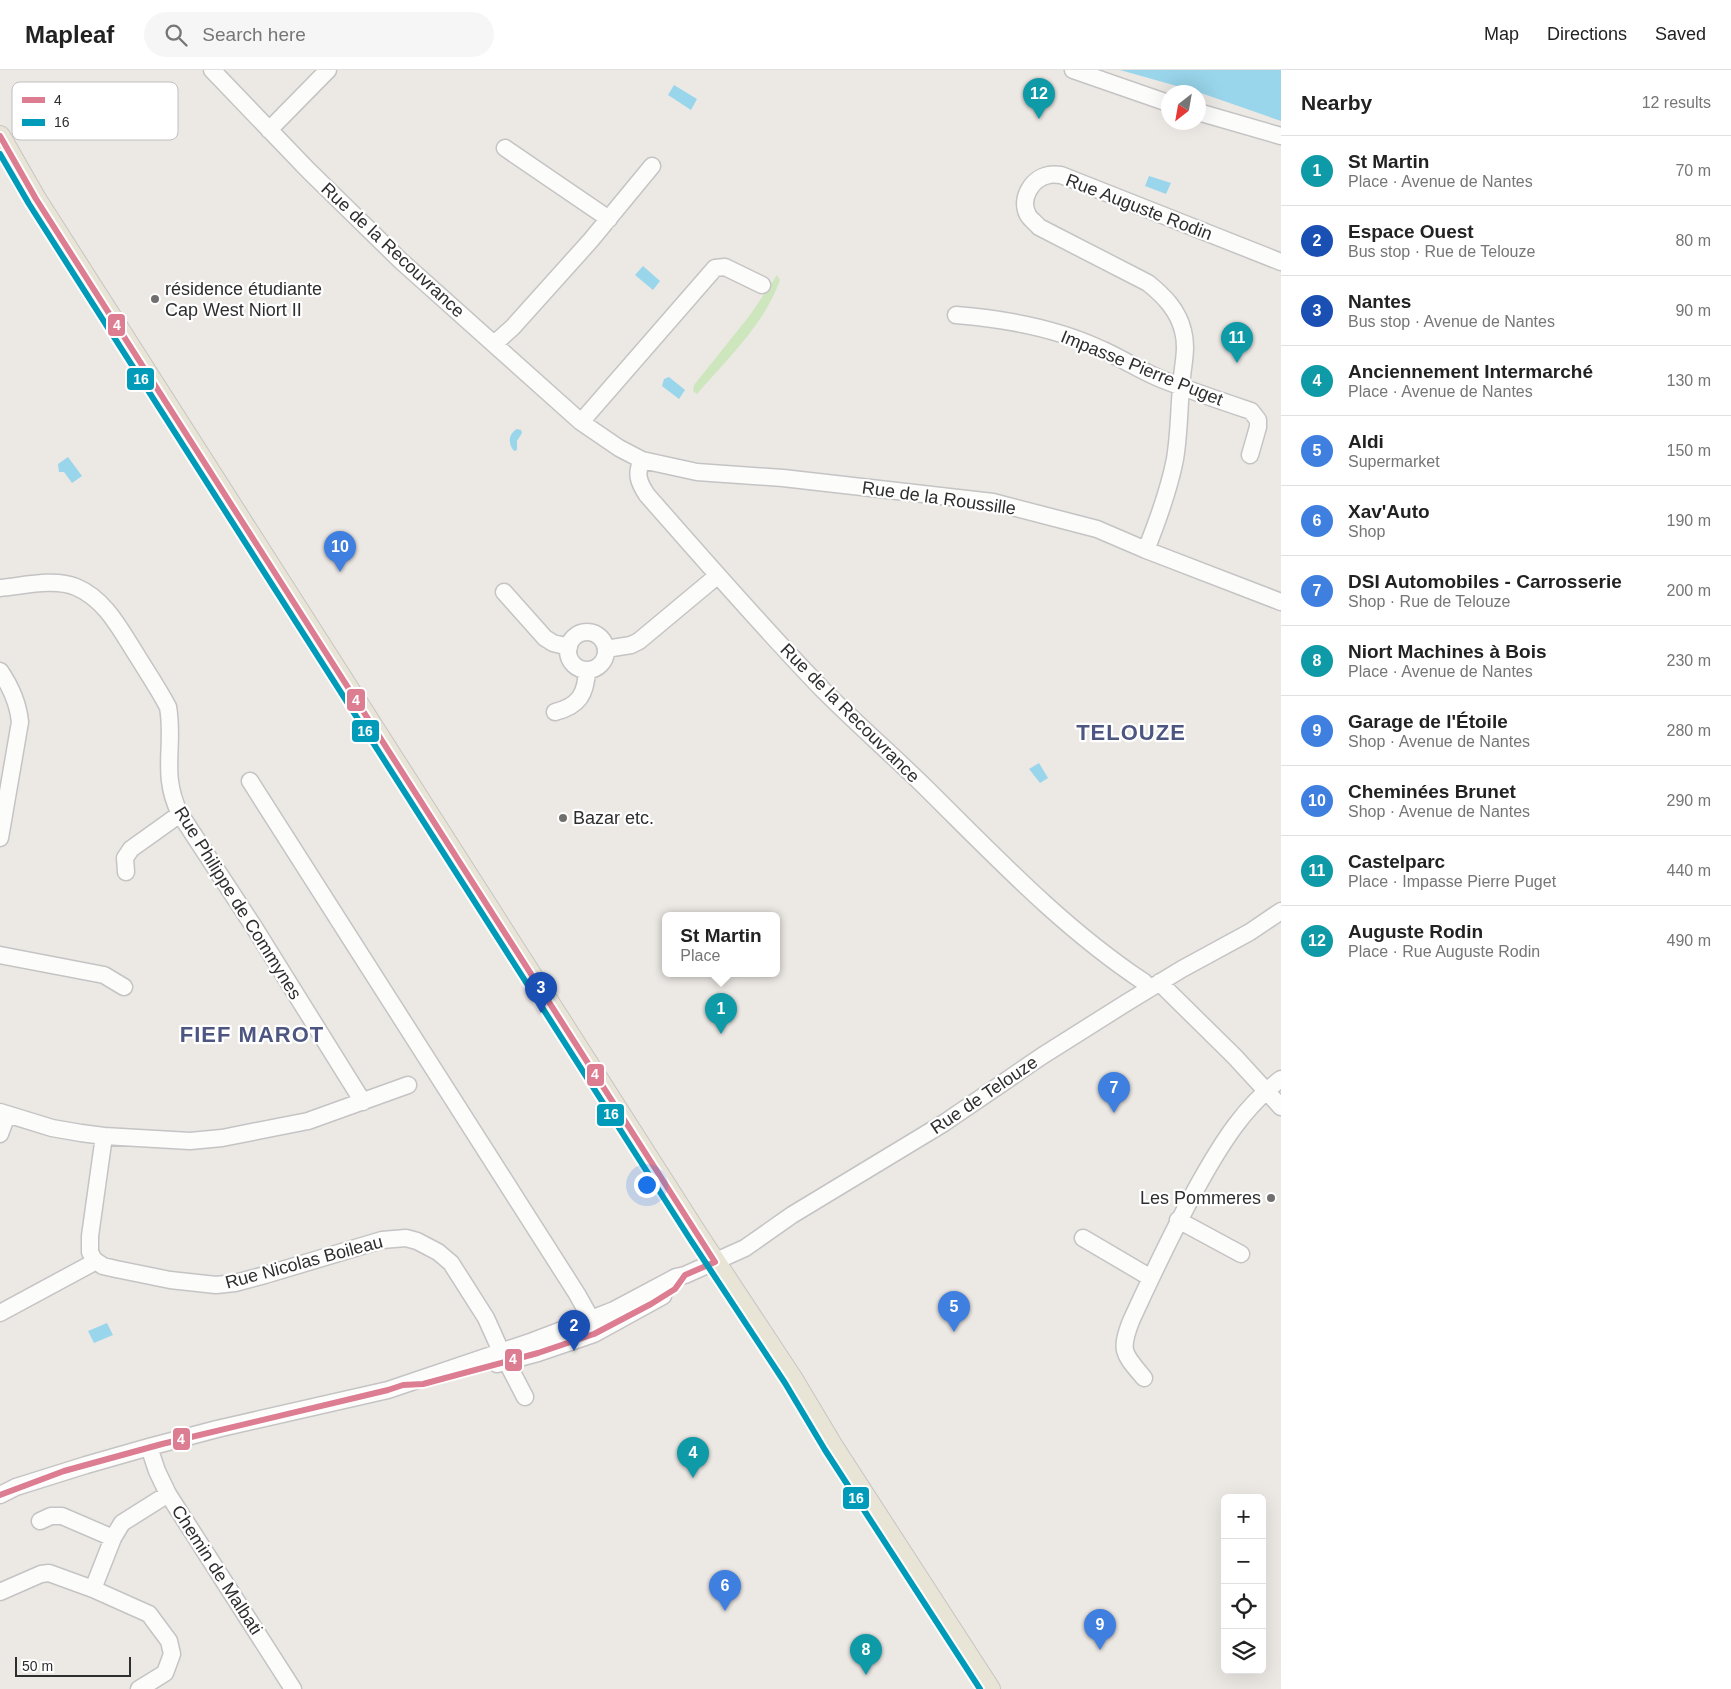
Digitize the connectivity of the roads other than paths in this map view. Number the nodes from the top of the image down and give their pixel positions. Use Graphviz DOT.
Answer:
graph roads {
  1 [pos="212,70"];
  2 [pos="328,70"];
  3 [pos="1073,70"];
  4 [pos="1161,101"];
  5 [pos="1206,114"];
  6 [pos="269,130"];
  7 [pos="0,136"];
  8 [pos="1281,136"];
  9 [pos="505,148"];
  10 [pos="5,157"];
  11 [pos="652,166"];
  12 [pos="610,219"];
  13 [pos="1281,262"];
  14 [pos="762,285"];
  15 [pos="956,315"];
  16 [pos="494,344"];
  17 [pos="1181,386"];
  18 [pos="581,422"];
  19 [pos="1250,455"];
  20 [pos="642,460"];
  21 [pos="1146,550"];
  22 [pos="717,576"];
  23 [pos="0,588"];
  24 [pos="504,592"];
  25 [pos="1281,602"];
  26 [pos="569,647"];
  27 [pos="606,649"];
  28 [pos="587,670"];
  29 [pos="0,671"];
  30 [pos="555,712"];
  31 [pos="6,764"];
  32 [pos="250,781"];
  33 [pos="180,814"];
  34 [pos="0,838"];
  35 [pos="126,872"];
  36 [pos="1281,911"];
  37 [pos="0,956"];
  38 [pos="1155,985"];
  39 [pos="124,987"];
  40 [pos="1281,1079"];
  41 [pos="408,1085"];
  42 [pos="1266,1090"];
  43 [pos="363,1102"];
  44 [pos="1281,1107"];
  45 [pos="3,1114"];
  46 [pos="0,1134"];
  47 [pos="104,1136"];
  48 [pos="1178,1220"];
  49 [pos="1083,1238"];
  50 [pos="1241,1254"];
  51 [pos="94,1260"];
  52 [pos="715,1262"];
  53 [pos="685,1276"];
  54 [pos="1151,1278"];
  55 [pos="0,1313"];
  56 [pos="591,1319"];
  57 [pos="502,1351"];
  58 [pos="1144,1378"];
  59 [pos="525,1397"];
  60 [pos="149,1447"];
  61 [pos="0,1494"];
  62 [pos="168,1494"];
  63 [pos="40,1521"];
  64 [pos="113,1538"];
  65 [pos="94,1589"];
  66 [pos="0,1592"];
  67 [pos="139,1689"];
  68 [pos="293,1689"];
  69 [pos="990,1689"];
  1 -- 6 [label="street, Rue de la Recouvrance"];
  2 -- 6 [label="street"];
  3 -- 4 [label="street"];
  5 -- 8 [label="street"];
  6 -- 16 [label="street, Rue de la Recouvrance"];
  7 -- 10 [label="main road"];
  9 -- 12 [label="street"];
  10 -- 52 [label="main road"];
  11 -- 12 [label="street"];
  12 -- 16 [label="street"];
  13 -- 17 [label="street, Rue Auguste Rodin"];
  14 -- 18 [label="street"];
  15 -- 17 [label="street, Impasse Pierre Puget"];
  16 -- 18 [label="street, Rue de la Recouvrance"];
  17 -- 19 [label="street, Impasse Pierre Puget"];
  17 -- 21 [label="street, Rue Auguste Rodin"];
  18 -- 20 [label="street, Rue de la Recouvrance"];
  20 -- 21 [label="street, Rue de la Roussille"];
  20 -- 22 [label="street, Rue de la Recouvrance"];
  21 -- 25 [label="street, Rue de la Roussille"];
  22 -- 27 [label="street"];
  22 -- 38 [label="street, Rue de la Recouvrance"];
  23 -- 33 [label="street, Rue Philippe de Commynes"];
  24 -- 26 [label="street"];
  26 -- 27 [label="street"];
  26 -- 28 [label="street"];
  27 -- 28 [label="street"];
  28 -- 30 [label="street"];
  29 -- 31 [label="street"];
  31 -- 34 [label="street"];
  32 -- 56 [label="street"];
  33 -- 35 [label="street"];
  33 -- 43 [label="street, Rue Philippe de Commynes"];
  36 -- 38 [label="street, Rue de Telouze"];
  37 -- 39 [label="street"];
  38 -- 42 [label="street, Rue de la Recouvrance"];
  38 -- 52 [label="street, Rue de Telouze"];
  40 -- 42 [label="street"];
  41 -- 43 [label="street"];
  42 -- 44 [label="street, Rue de la Recouvrance"];
  42 -- 48 [label="street"];
  43 -- 47 [label="street"];
  45 -- 46 [label="street"];
  45 -- 47 [label="street"];
  47 -- 51 [label="street"];
  48 -- 50 [label="street"];
  48 -- 54 [label="street"];
  49 -- 54 [label="street"];
  51 -- 55 [label="street"];
  51 -- 57 [label="street, Rue Nicolas Boileau"];
  52 -- 53 [label="street, Rue de Telouze"];
  52 -- 69 [label="main road"];
  53 -- 56 [label="street, Rue de Telouze"];
  53 -- 57 [label="street, Rue de Telouze"];
  54 -- 58 [label="street"];
  56 -- 57 [label="street, Rue de Telouze"];
  57 -- 59 [label="street, Rue Nicolas Boileau"];
  57 -- 60 [label="street, Rue de Telouze"];
  60 -- 61 [label="street, Rue de Telouze"];
  60 -- 62 [label="street, Chemin de Malbati"];
  62 -- 64 [label="street"];
  62 -- 68 [label="street, Chemin de Malbati"];
  63 -- 64 [label="street"];
  64 -- 65 [label="street"];
  65 -- 66 [label="street"];
  65 -- 67 [label="street"];
}
